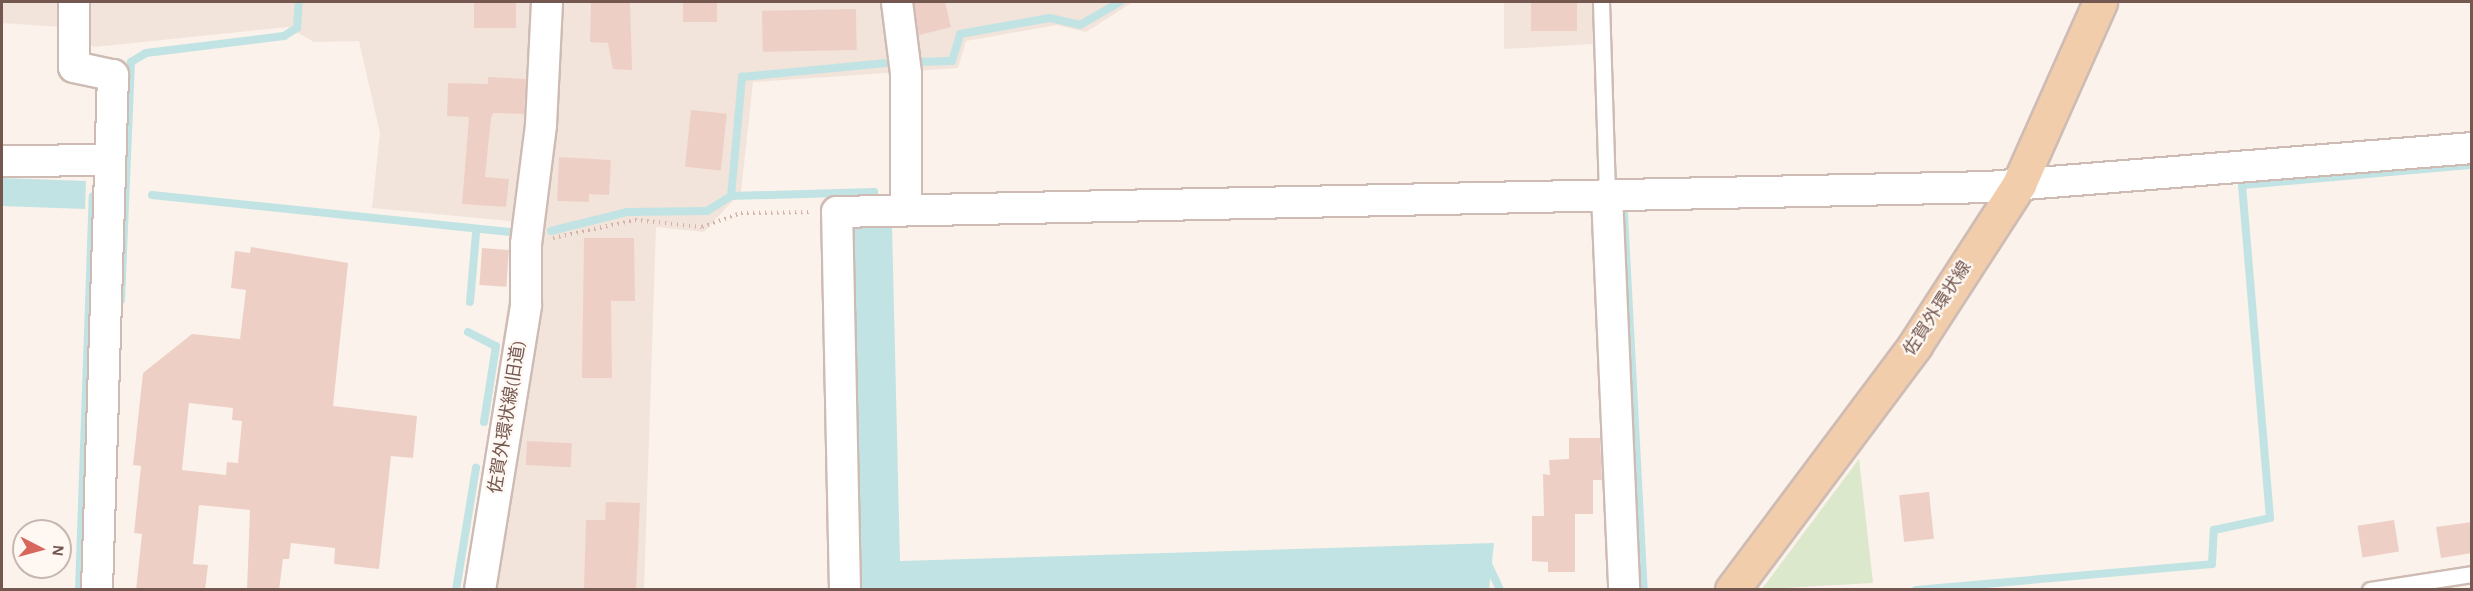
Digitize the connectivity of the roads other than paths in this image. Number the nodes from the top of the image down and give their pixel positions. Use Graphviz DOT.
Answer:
graph roads {
  1 [pos="74,2"];
  2 [pos="547,2"];
  3 [pos="897,2"];
  4 [pos="1601,2"];
  5 [pos="2100,2"];
  6 [pos="2472,148"];
  7 [pos="110,160"];
  8 [pos="2,161"];
  9 [pos="2019,184"];
  10 [pos="1608,195"];
  11 [pos="873,210"];
  12 [pos="2472,574"];
  13 [pos="98,590"];
  14 [pos="480,590"];
  15 [pos="844,590"];
  16 [pos="1624,590"];
  17 [pos="1732,590"];
  18 [pos="2370,590"];
  1 -- 7 [label="street"];
  2 -- 14 [label="street, 佐賀外環状線(旧道)"];
  3 -- 11 [label="street"];
  4 -- 10 [label="lane"];
  5 -- 9 [label="main road, 佐賀外環状線"];
  6 -- 9 [label="street"];
  7 -- 8 [label="street"];
  7 -- 13 [label="street"];
  9 -- 10 [label="street"];
  9 -- 17 [label="main road, 佐賀外環状線"];
  10 -- 11 [label="street"];
  10 -- 16 [label="street"];
  11 -- 15 [label="street"];
  12 -- 18 [label="lane"];
}
